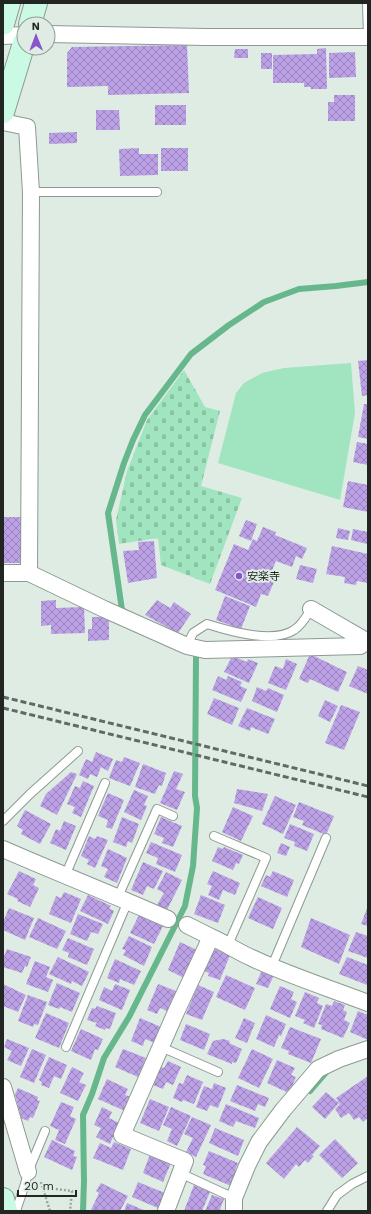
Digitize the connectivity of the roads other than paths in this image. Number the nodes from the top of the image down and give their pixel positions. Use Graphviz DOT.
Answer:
graph roads {
  1 [pos="9,3"];
  2 [pos="36,3"];
  3 [pos="367,3"];
  4 [pos="32,16"];
  5 [pos="3,24"];
  6 [pos="56,34"];
  7 [pos="16,35"];
  8 [pos="3,36"];
  9 [pos="368,37"];
  10 [pos="20,56"];
  11 [pos="3,112"];
  12 [pos="3,122"];
  13 [pos="30,192"];
  14 [pos="157,192"];
  15 [pos="3,573"];
  16 [pos="29,573"];
  17 [pos="311,609"];
  18 [pos="368,641"];
  19 [pos="187,646"];
  20 [pos="78,751"];
  21 [pos="105,783"];
  22 [pos="173,816"];
  23 [pos="3,821"];
  24 [pos="214,836"];
  25 [pos="326,838"];
  26 [pos="3,849"];
  27 [pos="64,876"];
  28 [pos="123,899"];
  29 [pos="168,919"];
  30 [pos="187,926"];
  31 [pos="211,937"];
  32 [pos="228,945"];
  33 [pos="272,966"];
  34 [pos="368,1003"];
  35 [pos="66,1047"];
  36 [pos="161,1047"];
  37 [pos="368,1049"];
  38 [pos="218,1072"];
  39 [pos="3,1087"];
  40 [pos="45,1132"];
  41 [pos="28,1172"];
  42 [pos="180,1173"];
  43 [pos="368,1176"];
  44 [pos="3,1199"];
  45 [pos="234,1205"];
  46 [pos="6,1211"];
  47 [pos="16,1211"];
  48 [pos="166,1211"];
  49 [pos="328,1211"];
  1 -- 5 [label="main road"];
  2 -- 4 [label="main road"];
  3 -- 9 [label="lane"];
  6 -- 9 [label="street"];
  7 -- 8 [label="street"];
  10 -- 11 [label="main road"];
  12 -- 13 [label="street"];
  13 -- 14 [label="lane"];
  13 -- 16 [label="street"];
  15 -- 16 [label="street"];
  16 -- 19 [label="street"];
  17 -- 18 [label="street"];
  17 -- 19 [label="lane"];
  18 -- 19 [label="street"];
  20 -- 23 [label="lane"];
  21 -- 27 [label="lane"];
  22 -- 28 [label="lane"];
  24 -- 32 [label="lane"];
  25 -- 33 [label="lane"];
  26 -- 27 [label="street"];
  27 -- 28 [label="street"];
  28 -- 29 [label="street"];
  28 -- 35 [label="lane"];
  30 -- 31 [label="street"];
  31 -- 32 [label="street"];
  31 -- 36 [label="street"];
  32 -- 33 [label="street"];
  33 -- 34 [label="street"];
  36 -- 38 [label="lane"];
  36 -- 42 [label="street"];
  37 -- 45 [label="street"];
  39 -- 41 [label="street"];
  40 -- 41 [label="lane"];
  41 -- 47 [label="lane"];
  42 -- 45 [label="lane"];
  42 -- 48 [label="street"];
  43 -- 49 [label="lane"];
  44 -- 46 [label="main road"];
}
